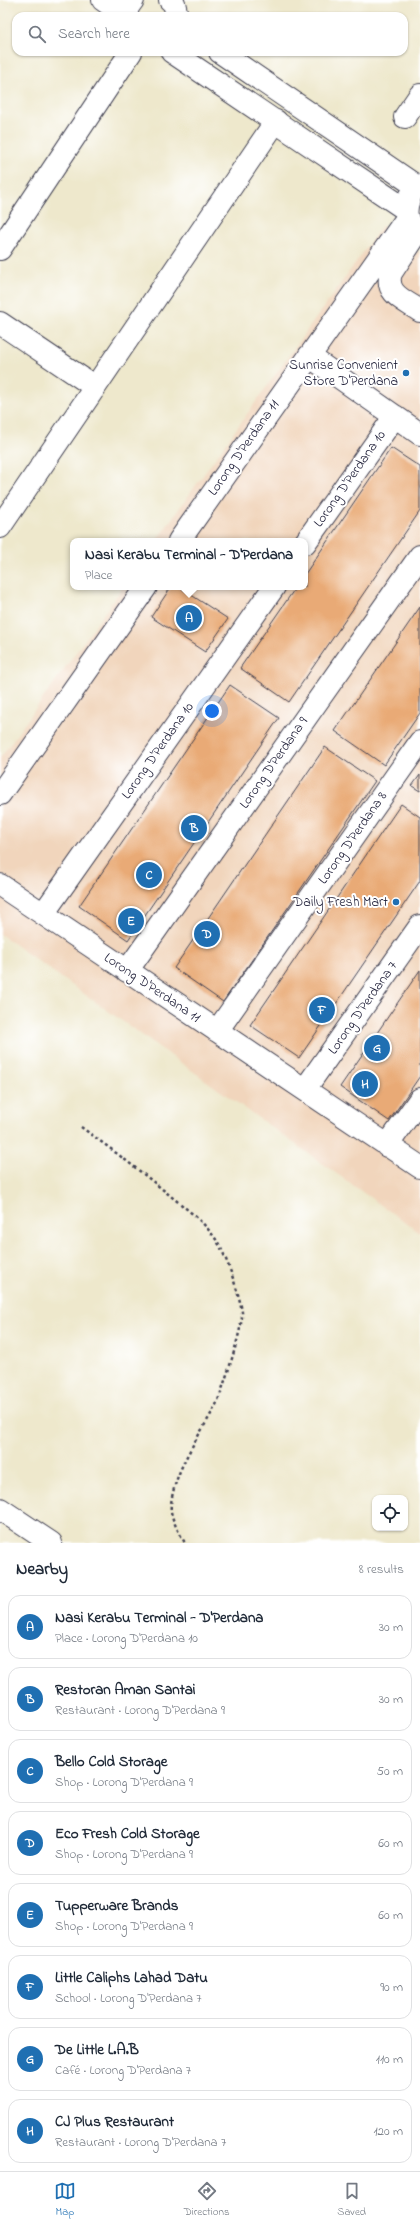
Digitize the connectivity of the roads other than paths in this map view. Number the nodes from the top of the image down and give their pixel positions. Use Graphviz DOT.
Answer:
graph roads {
  1 [pos="103,0"];
  2 [pos="133,0"];
  3 [pos="170,0"];
  4 [pos="120,12"];
  5 [pos="128,12"];
  6 [pos="176,12"];
  7 [pos="128,56"];
  8 [pos="178,56"];
  9 [pos="226,56"];
  10 [pos="420,95"];
  11 [pos="405,117"];
  12 [pos="276,120"];
  13 [pos="420,188"];
  14 [pos="412,223"];
  15 [pos="0,249"];
  16 [pos="420,311"];
  17 [pos="0,323"];
  18 [pos="309,356"];
  19 [pos="95,387"];
  20 [pos="395,416"];
  21 [pos="420,434"];
  22 [pos="0,527"];
  23 [pos="180,538"];
  24 [pos="308,539"];
  25 [pos="420,556"];
  26 [pos="144,590"];
  27 [pos="272,590"];
  28 [pos="420,742"];
  29 [pos="0,794"];
  30 [pos="0,885"];
  31 [pos="43,914"];
  32 [pos="420,926"];
  33 [pos="127,971"];
  34 [pos="217,1031"];
  35 [pos="305,1089"];
  36 [pos="420,1099"];
  37 [pos="387,1146"];
  38 [pos="420,1167"];
  39 [pos="0,1509"];
  40 [pos="51,1543"];
  1 -- 4 [label="street"];
  2 -- 5 [label="street"];
  3 -- 6 [label="street"];
  7 -- 15 [label="street"];
  8 -- 12 [label="street"];
  9 -- 13 [label="street"];
  10 -- 11 [label="street"];
  12 -- 14 [label="street"];
  12 -- 19 [label="street"];
  13 -- 14 [label="street"];
  14 -- 16 [label="street"];
  14 -- 18 [label="street, Lorong D'Perdana 11"];
  17 -- 19 [label="street"];
  18 -- 20 [label="street"];
  18 -- 23 [label="street, Lorong D'Perdana 11"];
  19 -- 22 [label="street"];
  20 -- 21 [label="street"];
  20 -- 24 [label="street, Lorong D'Perdana 10"];
  25 -- 33 [label="street, Lorong D'Perdana 9"];
  26 -- 29 [label="street"];
  27 -- 31 [label="street, Lorong D'Perdana 10"];
  28 -- 34 [label="street, Lorong D'Perdana 8"];
  30 -- 31 [label="street, Lorong D'Perdana 11"];
  31 -- 33 [label="street, Lorong D'Perdana 11"];
  32 -- 35 [label="street, Lorong D'Perdana 7"];
  33 -- 34 [label="street, Lorong D'Perdana 11"];
  34 -- 35 [label="street, Lorong D'Perdana 11"];
  35 -- 37 [label="street, Lorong D'Perdana 11"];
  36 -- 37 [label="street"];
  37 -- 38 [label="street, Lorong D'Perdana 11"];
  39 -- 40 [label="street"];
}
